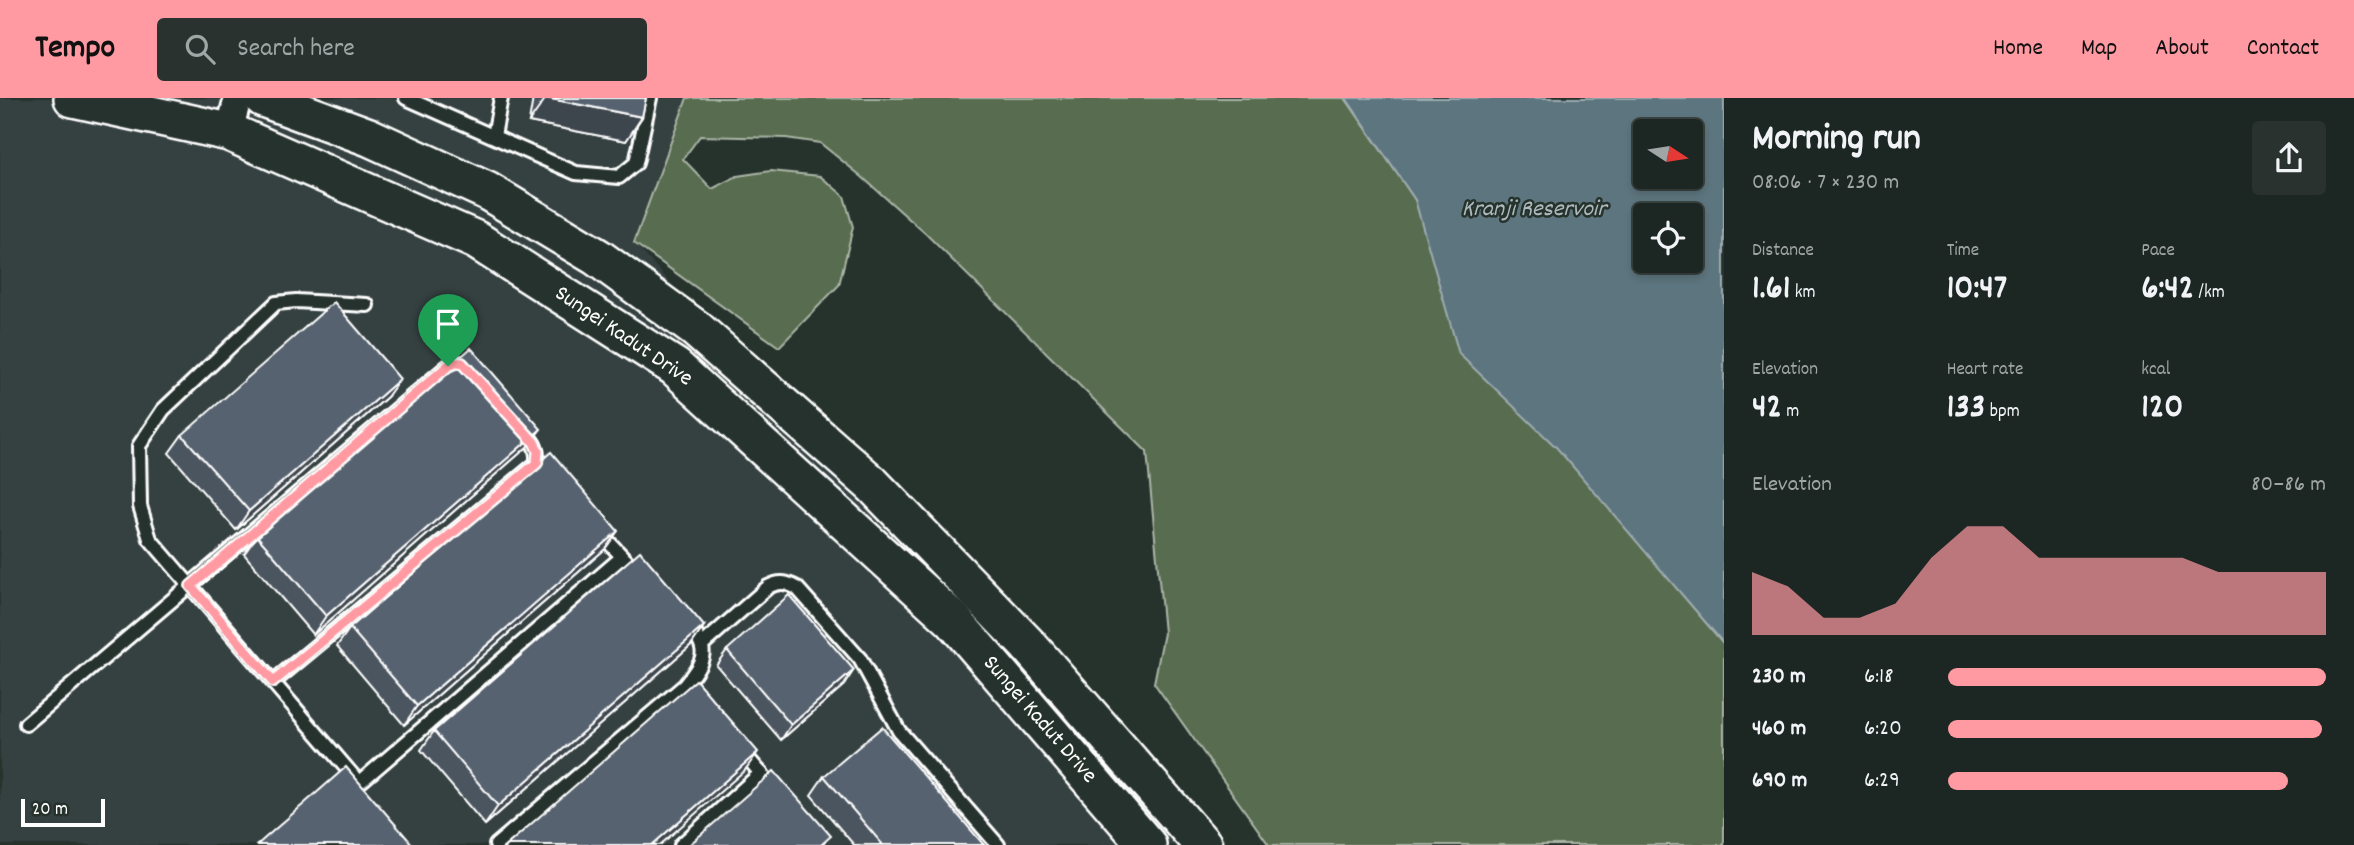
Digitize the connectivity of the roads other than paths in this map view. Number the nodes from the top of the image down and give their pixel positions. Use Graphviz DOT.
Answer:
graph roads {
  1 [pos="73,98"];
  2 [pos="238,98"];
  3 [pos="263,98"];
  4 [pos="406,98"];
  5 [pos="501,98"];
  6 [pos="650,98"];
  7 [pos="229,132"];
  8 [pos="494,136"];
  9 [pos="367,305"];
  10 [pos="471,373"];
  11 [pos="516,422"];
  12 [pos="537,463"];
  13 [pos="560,491"];
  14 [pos="587,519"];
  15 [pos="622,556"];
  16 [pos="191,586"];
  17 [pos="650,586"];
  18 [pos="678,615"];
  19 [pos="703,644"];
  20 [pos="273,682"];
  21 [pos="26,724"];
  22 [pos="727,734"];
  23 [pos="761,773"];
  24 [pos="788,804"];
  25 [pos="496,845"];
  26 [pos="681,845"];
  27 [pos="998,845"];
  28 [pos="1147,845"];
  29 [pos="1203,845"];
  1 -- 7 [label="main road, Sungei Kadut Drive"];
  2 -- 7 [label="street"];
  3 -- 29 [label="main road, Sungei Kadut Drive"];
  4 -- 8 [label="lane"];
  5 -- 8 [label="lane"];
  6 -- 8 [label="lane"];
  7 -- 28 [label="main road, Sungei Kadut Drive"];
  9 -- 16 [label="lane"];
  10 -- 16 [label="lane"];
  11 -- 12 [label="lane"];
  12 -- 13 [label="lane"];
  12 -- 20 [label="lane"];
  14 -- 15 [label="lane"];
  15 -- 17 [label="lane"];
  15 -- 20 [label="lane"];
  16 -- 20 [label="lane"];
  16 -- 21 [label="lane"];
  18 -- 19 [label="lane"];
  19 -- 25 [label="lane"];
  19 -- 27 [label="lane"];
  22 -- 23 [label="lane"];
  23 -- 24 [label="lane"];
  23 -- 26 [label="lane"];
}
